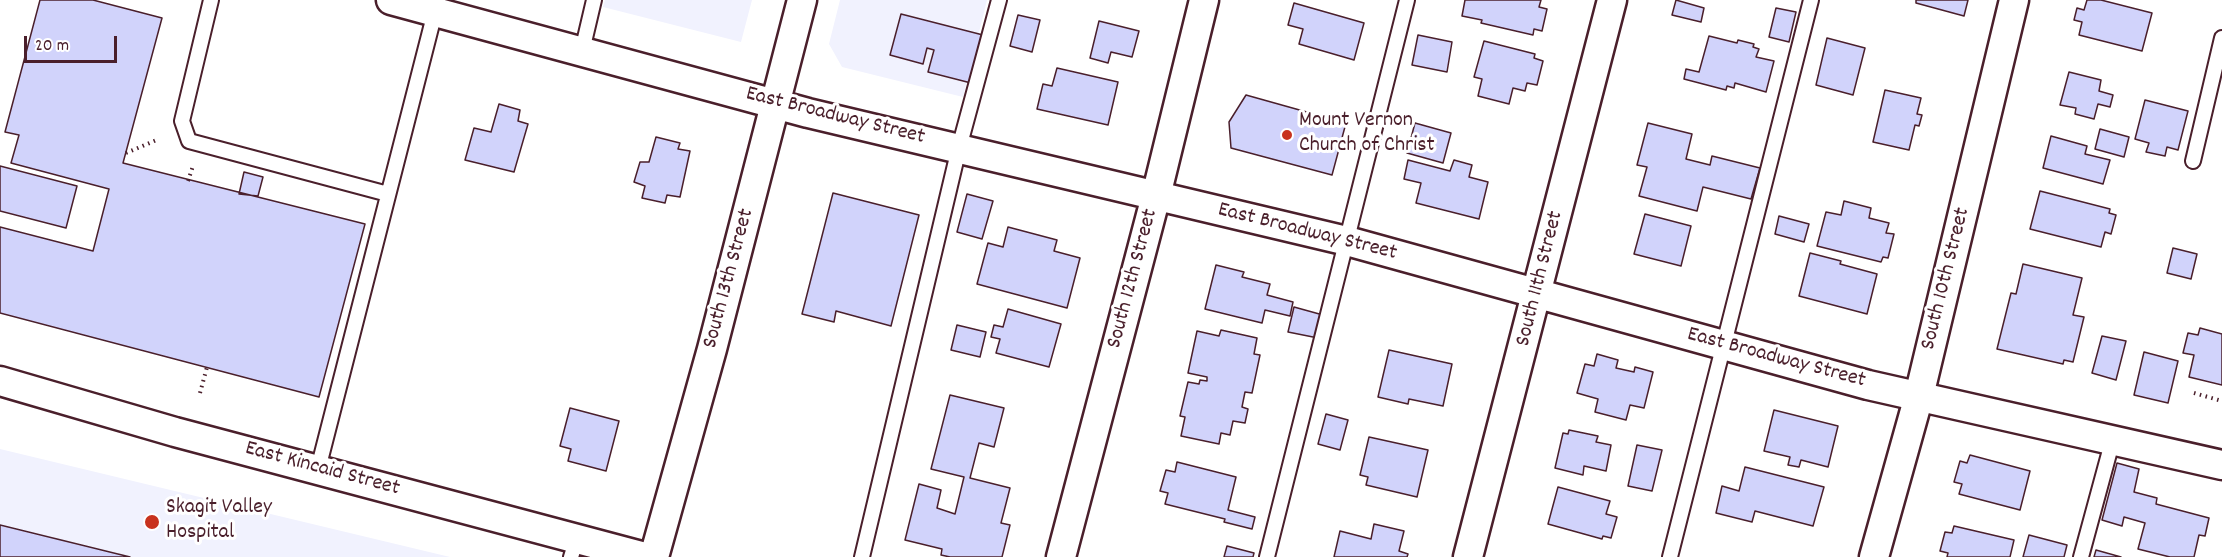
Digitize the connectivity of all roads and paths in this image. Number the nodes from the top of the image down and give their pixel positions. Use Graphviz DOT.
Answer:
graph roads {
  1 [pos="211,0"];
  2 [pos="391,0"];
  3 [pos="594,0"];
  4 [pos="802,0"];
  5 [pos="999,0"];
  6 [pos="1204,0"];
  7 [pos="1407,0"];
  8 [pos="1612,0"];
  9 [pos="1811,0"];
  10 [pos="2014,0"];
  11 [pos="435,12"];
  12 [pos="2222,38"];
  13 [pos="582,51"];
  14 [pos="776,104"];
  15 [pos="159,139"];
  16 [pos="959,148"];
  17 [pos="126,153"];
  18 [pos="2193,161"];
  19 [pos="194,162"];
  20 [pos="188,180"];
  21 [pos="388,194"];
  22 [pos="1156,196"];
  23 [pos="1347,241"];
  24 [pos="1537,293"];
  25 [pos="1724,345"];
  26 [pos="207,367"];
  27 [pos="0,381"];
  28 [pos="200,393"];
  29 [pos="2194,393"];
  30 [pos="1919,396"];
  31 [pos="2222,401"];
  32 [pos="2113,439"];
  33 [pos="2222,465"];
  34 [pos="318,469"];
  35 [pos="574,548"];
  36 [pos="645,557"];
  37 [pos="654,557"];
  38 [pos="862,557"];
  39 [pos="1061,557"];
  40 [pos="1267,557"];
  41 [pos="1468,557"];
  42 [pos="1670,557"];
  43 [pos="1874,557"];
  44 [pos="2081,557"];
  1 -- 21 [label="lane"];
  2 -- 11 [label="street, East Broadway Street"];
  3 -- 13 [label="lane"];
  4 -- 14 [label="street, South 13th Street"];
  5 -- 16 [label="lane"];
  6 -- 22 [label="street, South 12th Street"];
  7 -- 23 [label="lane"];
  8 -- 24 [label="street, South 11th Street"];
  9 -- 25 [label="lane"];
  10 -- 30 [label="street, South 10th Street"];
  11 -- 13 [label="street, East Broadway Street"];
  11 -- 21 [label="lane"];
  12 -- 18 [label="lane"];
  13 -- 14 [label="street, East Broadway Street"];
  14 -- 16 [label="street, East Broadway Street"];
  14 -- 37 [label="street, South 13th Street"];
  15 -- 17 [label="path"];
  16 -- 22 [label="street, East Broadway Street"];
  16 -- 38 [label="lane"];
  19 -- 20 [label="path"];
  21 -- 34 [label="lane"];
  22 -- 23 [label="street, East Broadway Street"];
  22 -- 39 [label="street, South 12th Street"];
  23 -- 24 [label="street, East Broadway Street"];
  23 -- 40 [label="lane"];
  24 -- 25 [label="street, East Broadway Street"];
  24 -- 41 [label="street, South 11th Street"];
  25 -- 30 [label="street, East Broadway Street"];
  25 -- 42 [label="lane"];
  26 -- 28 [label="path"];
  27 -- 34 [label="street, East Kincaid Street"];
  29 -- 31 [label="path"];
  30 -- 32 [label="street, East Broadway Street"];
  30 -- 43 [label="street, South 10th Street"];
  32 -- 33 [label="street, East Broadway Street"];
  32 -- 44 [label="lane"];
  34 -- 35 [label="street, East Kincaid Street"];
  35 -- 36 [label="street, East Kincaid Street"];
}
